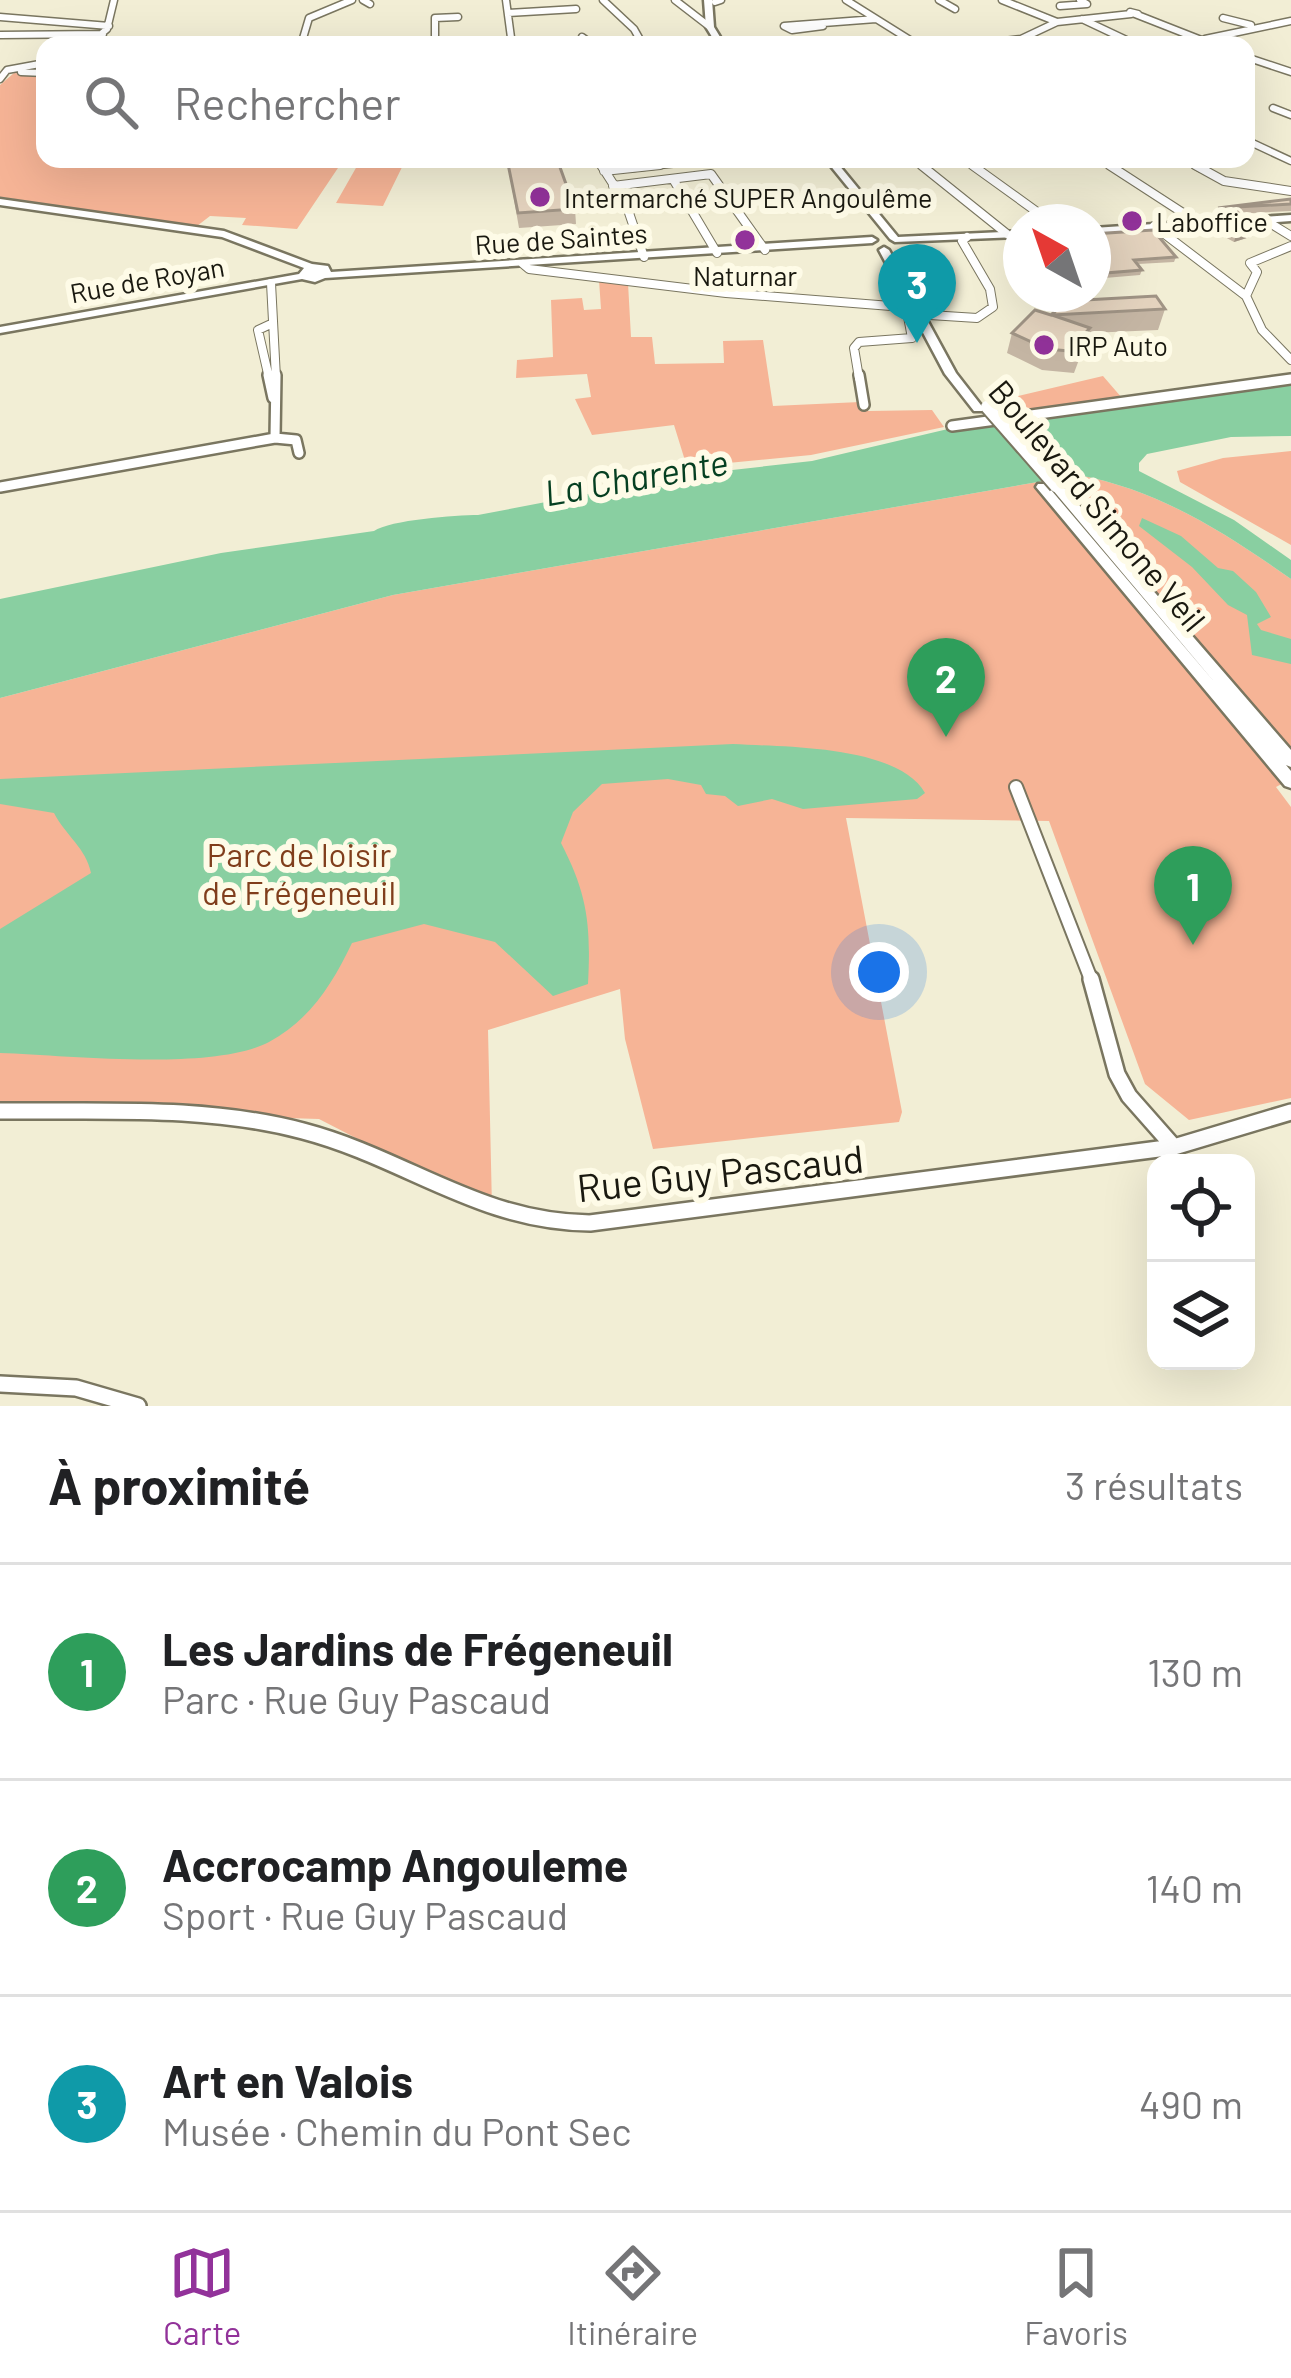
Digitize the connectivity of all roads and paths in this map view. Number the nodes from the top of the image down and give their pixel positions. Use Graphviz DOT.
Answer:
graph roads {
  1 [pos="114,0"];
  2 [pos="352,0"];
  3 [pos="506,0"];
  4 [pos="603,0"];
  5 [pos="675,0"];
  6 [pos="846,0"];
  7 [pos="939,0"];
  8 [pos="1002,0"];
  9 [pos="1080,0"];
  10 [pos="715,1"];
  11 [pos="1063,3"];
  12 [pos="576,9"];
  13 [pos="955,9"];
  14 [pos="1036,12"];
  15 [pos="508,13"];
  16 [pos="708,13"];
  17 [pos="693,15"];
  18 [pos="0,16"];
  19 [pos="458,16"];
  20 [pos="1222,18"];
  21 [pos="876,19"];
  22 [pos="1082,19"];
  23 [pos="1291,21"];
  24 [pos="1057,22"];
  25 [pos="109,26"];
  26 [pos="823,26"];
  27 [pos="1254,26"];
  28 [pos="710,27"];
  29 [pos="103,34"];
  30 [pos="0,35"];
  31 [pos="100,36"];
  32 [pos="304,36"];
  33 [pos="435,36"];
  34 [pos="511,36"];
  35 [pos="638,36"];
  36 [pos="718,36"];
  37 [pos="722,36"];
  38 [pos="903,36"];
  39 [pos="1026,36"];
  40 [pos="1118,36"];
  41 [pos="1192,36"];
  42 [pos="1217,36"];
  43 [pos="1255,60"];
  44 [pos="36,64"];
  45 [pos="3,69"];
  46 [pos="1291,72"];
  47 [pos="36,73"];
  48 [pos="0,79"];
  49 [pos="1273,108"];
  50 [pos="1291,115"];
  51 [pos="1255,144"];
  52 [pos="1291,161"];
  53 [pos="602,168"];
  54 [pos="626,168"];
  55 [pos="824,168"];
  56 [pos="836,168"];
  57 [pos="925,168"];
  58 [pos="976,168"];
  59 [pos="1114,168"];
  60 [pos="1200,168"];
  61 [pos="604,171"];
  62 [pos="673,179"];
  63 [pos="613,186"];
  64 [pos="1291,191"];
  65 [pos="0,202"];
  66 [pos="1026,204"];
  67 [pos="1291,218"];
  68 [pos="1265,220"];
  69 [pos="1200,224"];
  70 [pos="1154,226"];
  71 [pos="1111,230"];
  72 [pos="1003,231"];
  73 [pos="1003,234"];
  74 [pos="1003,236"];
  75 [pos="1291,236"];
  76 [pos="965,238"];
  77 [pos="897,242"];
  78 [pos="876,244"];
  79 [pos="1291,246"];
  80 [pos="765,250"];
  81 [pos="717,253"];
  82 [pos="644,257"];
  83 [pos="524,264"];
  84 [pos="306,272"];
  85 [pos="271,283"];
  86 [pos="1246,296"];
  87 [pos="912,309"];
  88 [pos="928,320"];
  89 [pos="273,323"];
  90 [pos="0,330"];
  91 [pos="912,338"];
  92 [pos="934,341"];
  93 [pos="1291,360"];
  94 [pos="1291,379"];
  95 [pos="273,398"];
  96 [pos="864,405"];
  97 [pos="983,408"];
  98 [pos="952,426"];
  99 [pos="275,438"];
  100 [pos="299,452"];
  101 [pos="0,487"];
  102 [pos="1049,487"];
  103 [pos="1291,761"];
  104 [pos="1291,782"];
  105 [pos="1016,787"];
  106 [pos="0,1111"];
  107 [pos="1291,1112"];
  108 [pos="1174,1148"];
  109 [pos="0,1384"];
  110 [pos="138,1406"];
  1 -- 25 [label="street"];
  2 -- 32 [label="street"];
  3 -- 15 [label="street"];
  4 -- 35 [label="street"];
  5 -- 17 [label="street"];
  6 -- 21 [label="street"];
  7 -- 13 [label="street"];
  8 -- 14 [label="street"];
  9 -- 11 [label="street"];
  10 -- 16 [label="main road"];
  10 -- 37 [label="main road"];
  11 -- 14 [label="street"];
  12 -- 15 [label="street"];
  14 -- 24 [label="street"];
  15 -- 34 [label="street"];
  16 -- 17 [label="street"];
  16 -- 28 [label="main road"];
  17 -- 28 [label="street"];
  18 -- 25 [label="street"];
  19 -- 33 [label="street"];
  20 -- 27 [label="street"];
  21 -- 26 [label="street"];
  21 -- 38 [label="street"];
  22 -- 24 [label="street"];
  22 -- 40 [label="street"];
  22 -- 41 [label="street"];
  23 -- 27 [label="street"];
  24 -- 39 [label="street"];
  25 -- 29 [label="street"];
  26 -- 26 [label="street"];
  27 -- 42 [label="street"];
  28 -- 36 [label="main road"];
  29 -- 30 [label="street"];
  29 -- 31 [label="street"];
  43 -- 46 [label="street"];
  44 -- 45 [label="street"];
  45 -- 47 [label="street"];
  45 -- 48 [label="street"];
  49 -- 50 [label="street"];
  51 -- 52 [label="street"];
  53 -- 61 [label="street"];
  54 -- 61 [label="street"];
  55 -- 78 [label="main road, Boulevard Simone Veil"];
  56 -- 77 [label="main road, Boulevard Simone Veil"];
  57 -- 72 [label="street"];
  58 -- 66 [label="street"];
  59 -- 69 [label="street"];
  60 -- 64 [label="street"];
  61 -- 63 [label="street"];
  62 -- 63 [label="street"];
  62 -- 80 [label="street"];
  62 -- 81 [label="street"];
  63 -- 82 [label="street"];
  65 -- 84 [label="main road"];
  67 -- 68 [label="main road"];
  68 -- 69 [label="main road"];
  68 -- 75 [label="street"];
  69 -- 70 [label="main road"];
  70 -- 71 [label="main road"];
  70 -- 86 [label="street"];
  73 -- 76 [label="main road"];
  74 -- 76 [label="main road"];
  76 -- 77 [label="main road"];
  76 -- 88 [label="street"];
  77 -- 78 [label="main road, Rue de Saintes"];
  77 -- 88 [label="main road, Boulevard Simone Veil"];
  78 -- 80 [label="main road, Rue de Saintes"];
  78 -- 87 [label="main road, Boulevard Simone Veil"];
  79 -- 86 [label="street"];
  80 -- 81 [label="main road, Rue de Saintes"];
  81 -- 82 [label="main road, Rue de Saintes"];
  82 -- 83 [label="main road, Rue de Saintes"];
  83 -- 84 [label="main road, Rue de Saintes"];
  83 -- 87 [label="street"];
  84 -- 85 [label="main road, Rue de Royan"];
  85 -- 89 [label="street"];
  85 -- 90 [label="main road, Rue de Royan"];
  86 -- 93 [label="street"];
  87 -- 88 [label="main road, Boulevard Simone Veil"];
  87 -- 91 [label="street"];
  88 -- 91 [label="street"];
  88 -- 92 [label="main road, Boulevard Simone Veil"];
  88 -- 97 [label="main road, Boulevard Simone Veil"];
  89 -- 95 [label="street"];
  89 -- 95 [label="street"];
  91 -- 92 [label="street"];
  91 -- 96 [label="street"];
  92 -- 97 [label="main road, Boulevard Simone Veil"];
  94 -- 98 [label="street"];
  95 -- 99 [label="street"];
  97 -- 102 [label="main road, Boulevard Simone Veil"];
  99 -- 100 [label="street"];
  99 -- 101 [label="street"];
  102 -- 103 [label="main road, Boulevard Simone Veil"];
  102 -- 104 [label="main road, Boulevard Simone Veil"];
  105 -- 108 [label="street"];
  106 -- 108 [label="street, Rue Guy Pascaud"];
  107 -- 108 [label="street, Rue Guy Pascaud"];
  109 -- 110 [label="street"];
}
